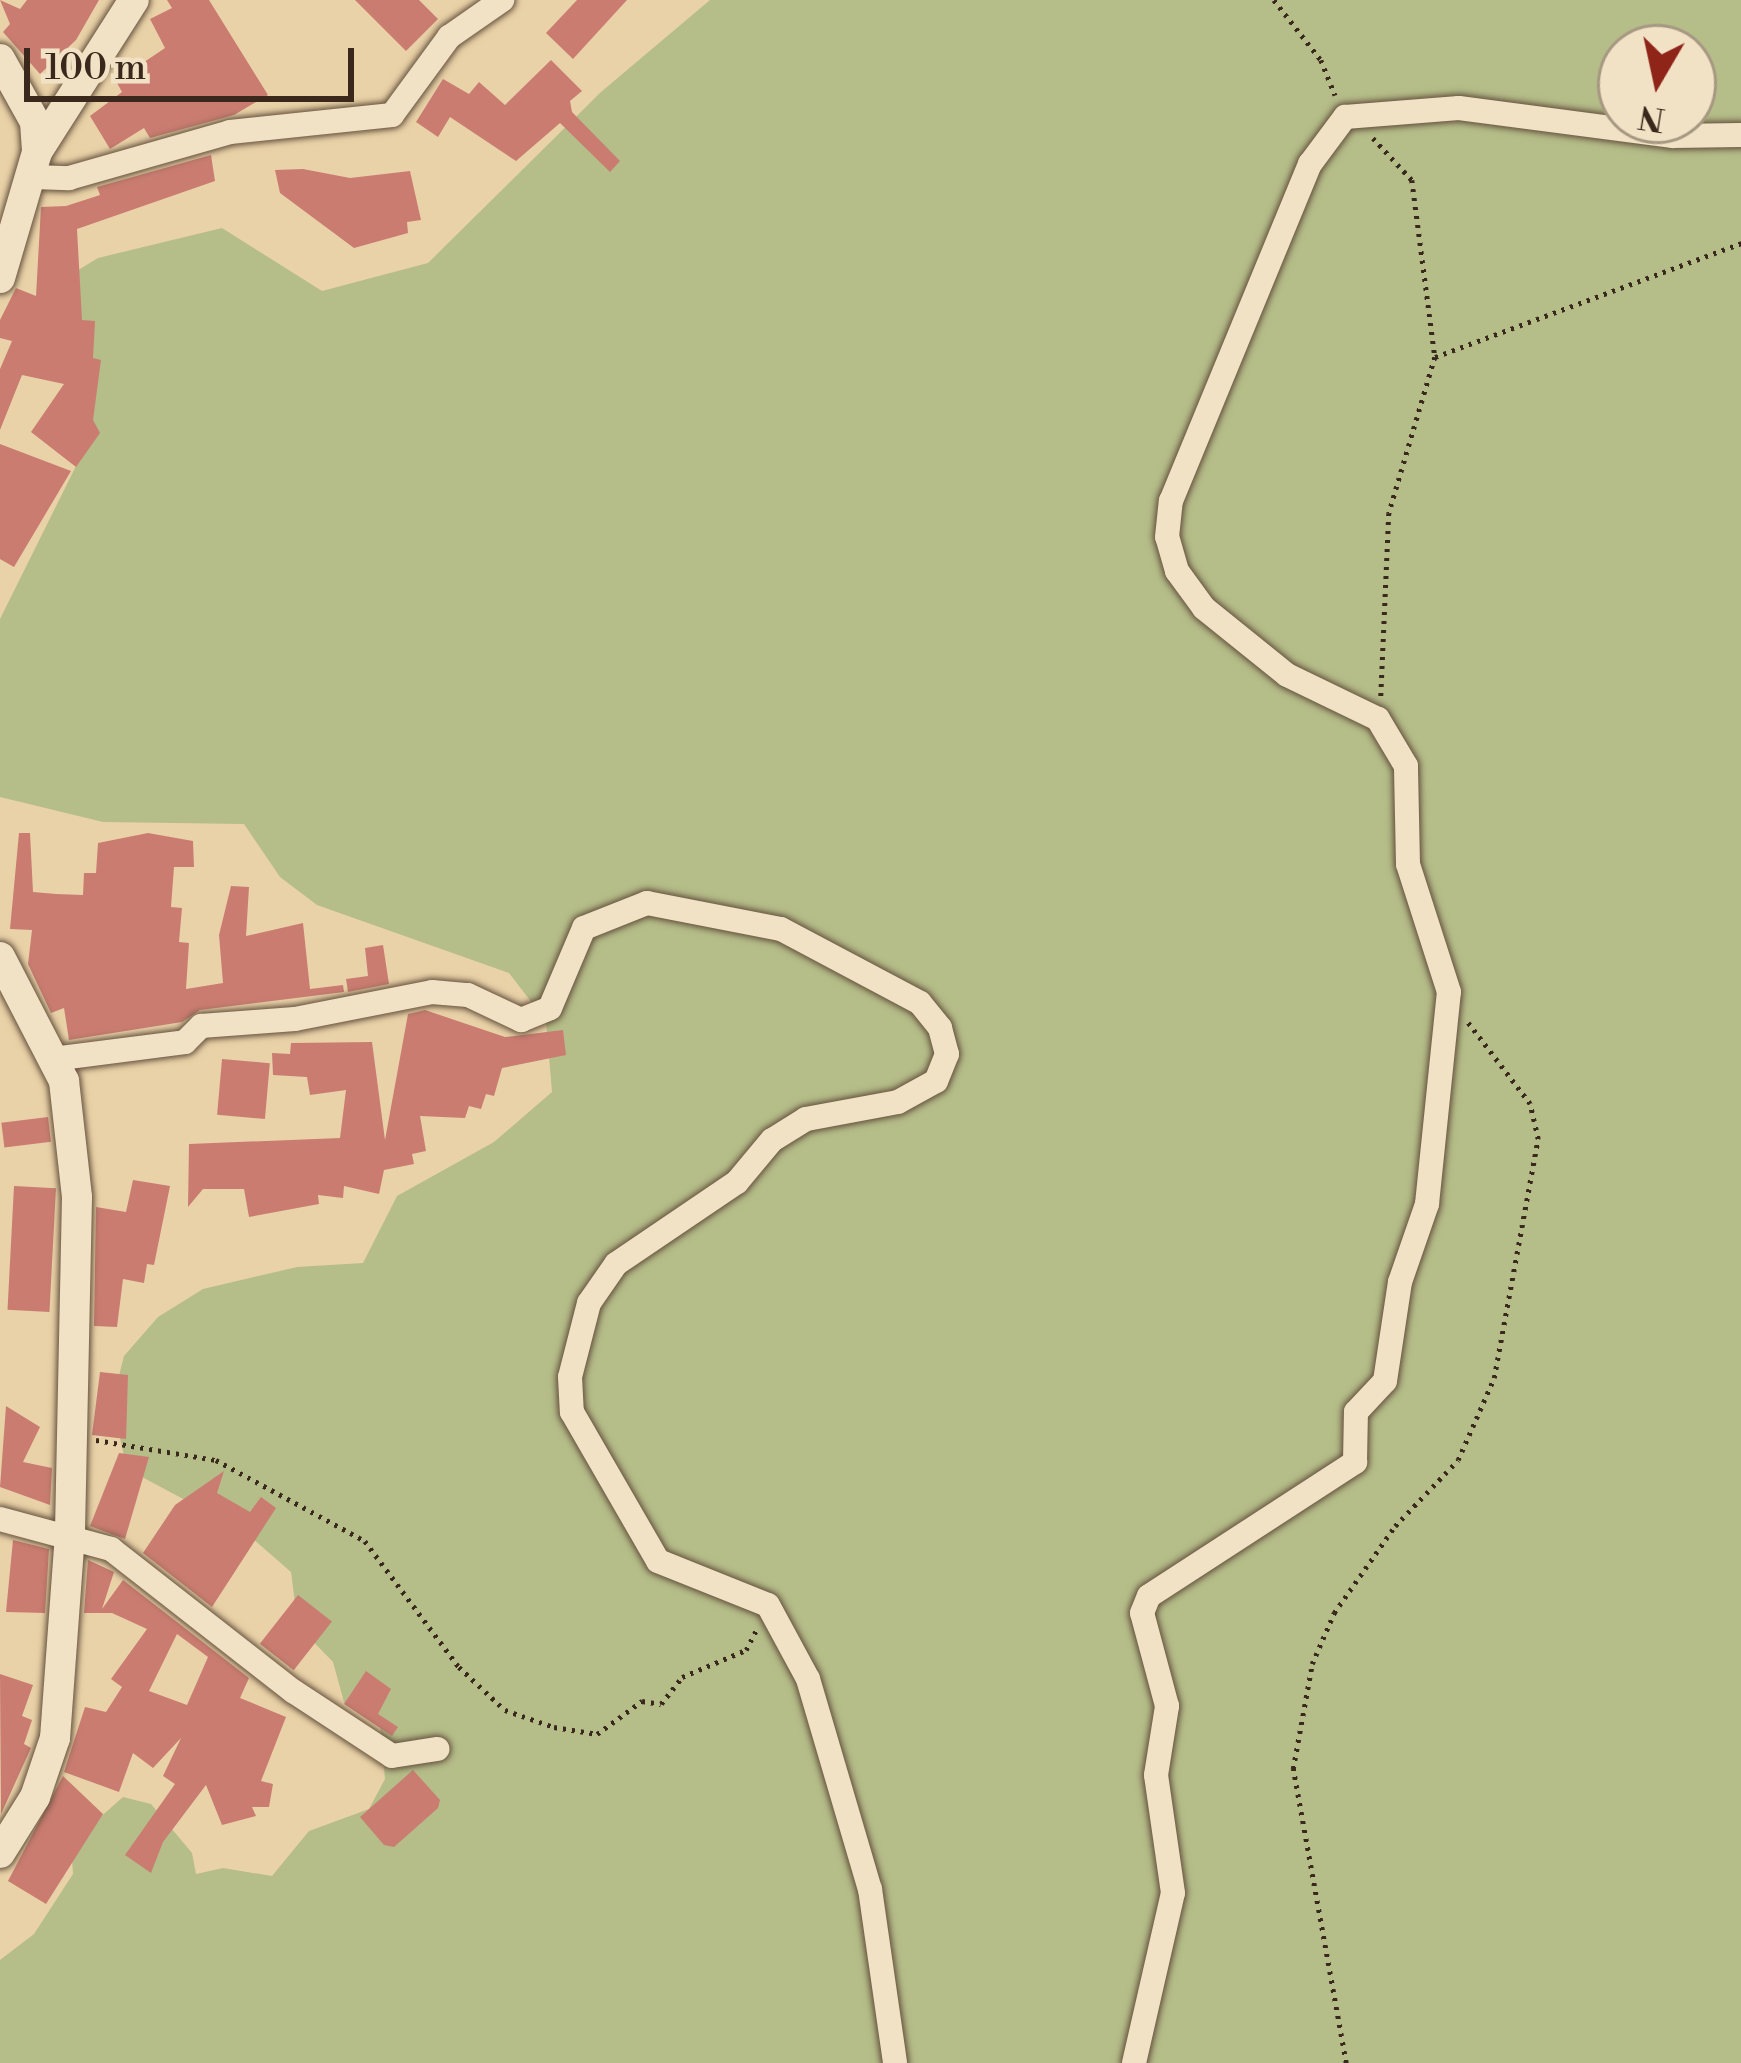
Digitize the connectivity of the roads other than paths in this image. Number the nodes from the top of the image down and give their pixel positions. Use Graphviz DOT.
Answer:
graph roads {
  1 [pos="134,0"];
  2 [pos="502,0"];
  3 [pos="0,59"];
  4 [pos="1741,135"];
  5 [pos="35,165"];
  6 [pos="0,278"];
  7 [pos="0,957"];
  8 [pos="52,1060"];
  9 [pos="0,1520"];
  10 [pos="70,1534"];
  11 [pos="437,1749"];
  12 [pos="0,1853"];
  13 [pos="896,2063"];
  14 [pos="1134,2063"];
  1 -- 5 [label="street"];
  2 -- 5 [label="street"];
  3 -- 5 [label="street"];
  4 -- 14 [label="street"];
  5 -- 6 [label="street"];
  7 -- 8 [label="street"];
  8 -- 10 [label="street"];
  8 -- 13 [label="street"];
  9 -- 10 [label="street"];
  10 -- 11 [label="street"];
  10 -- 12 [label="street"];
}
